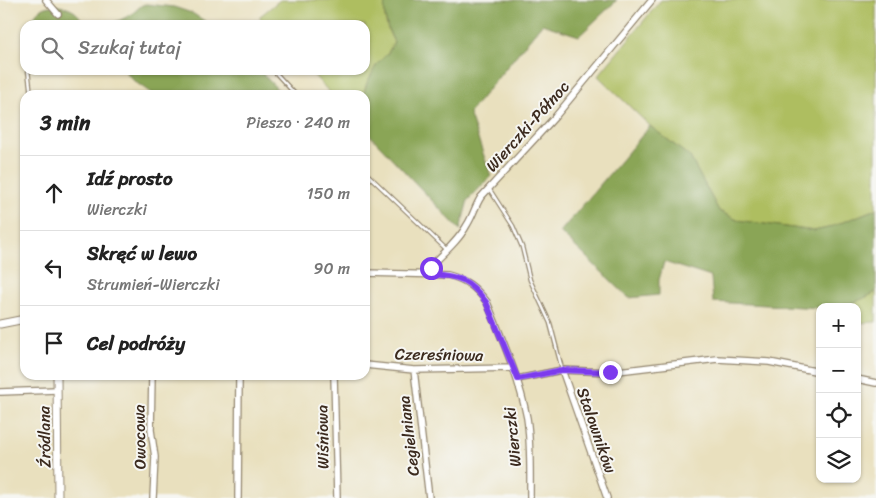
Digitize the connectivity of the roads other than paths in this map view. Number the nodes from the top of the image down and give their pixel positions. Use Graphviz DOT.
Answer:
graph roads {
  1 [pos="46,0"];
  2 [pos="652,0"];
  3 [pos="58,14"];
  4 [pos="29,75"];
  5 [pos="278,75"];
  6 [pos="30,90"];
  7 [pos="291,90"];
  8 [pos="370,177"];
  9 [pos="488,188"];
  10 [pos="447,250"];
  11 [pos="370,273"];
  12 [pos="431,274"];
  13 [pos="20,320"];
  14 [pos="0,324"];
  15 [pos="370,366"];
  16 [pos="513,368"];
  17 [pos="414,370"];
  18 [pos="562,370"];
  19 [pos="816,371"];
  20 [pos="518,379"];
  21 [pos="57,380"];
  22 [pos="152,380"];
  23 [pos="239,380"];
  24 [pos="334,380"];
  25 [pos="861,380"];
  26 [pos="876,383"];
  27 [pos="57,390"];
  28 [pos="0,392"];
  29 [pos="58,498"];
  30 [pos="153,498"];
  31 [pos="238,498"];
  32 [pos="337,498"];
  33 [pos="429,498"];
  34 [pos="530,498"];
  35 [pos="607,498"];
  1 -- 3 [label="street"];
  2 -- 9 [label="street, Wierczki-Północ"];
  4 -- 6 [label="lane"];
  5 -- 7 [label="lane"];
  8 -- 10 [label="lane"];
  9 -- 10 [label="street, Wierczki-Północ"];
  9 -- 18 [label="lane"];
  10 -- 12 [label="street, Wierczki-Północ"];
  11 -- 12 [label="street, Wierczki"];
  12 -- 16 [label="street, Wierczki"];
  13 -- 14 [label="street"];
  15 -- 17 [label="street, Czereśniowa"];
  16 -- 17 [label="street, Czereśniowa"];
  16 -- 20 [label="street, Wierczki"];
  17 -- 33 [label="street, Cegielniana"];
  18 -- 19 [label="street"];
  18 -- 20 [label="street"];
  18 -- 35 [label="street, Stalowników"];
  20 -- 34 [label="street, Wierczki"];
  21 -- 27 [label="street, Źródlana"];
  22 -- 30 [label="street, Owocowa"];
  23 -- 31 [label="street"];
  24 -- 32 [label="street, Wiśniowa"];
  25 -- 26 [label="street"];
  27 -- 28 [label="street"];
  27 -- 29 [label="street, Źródlana"];
}
